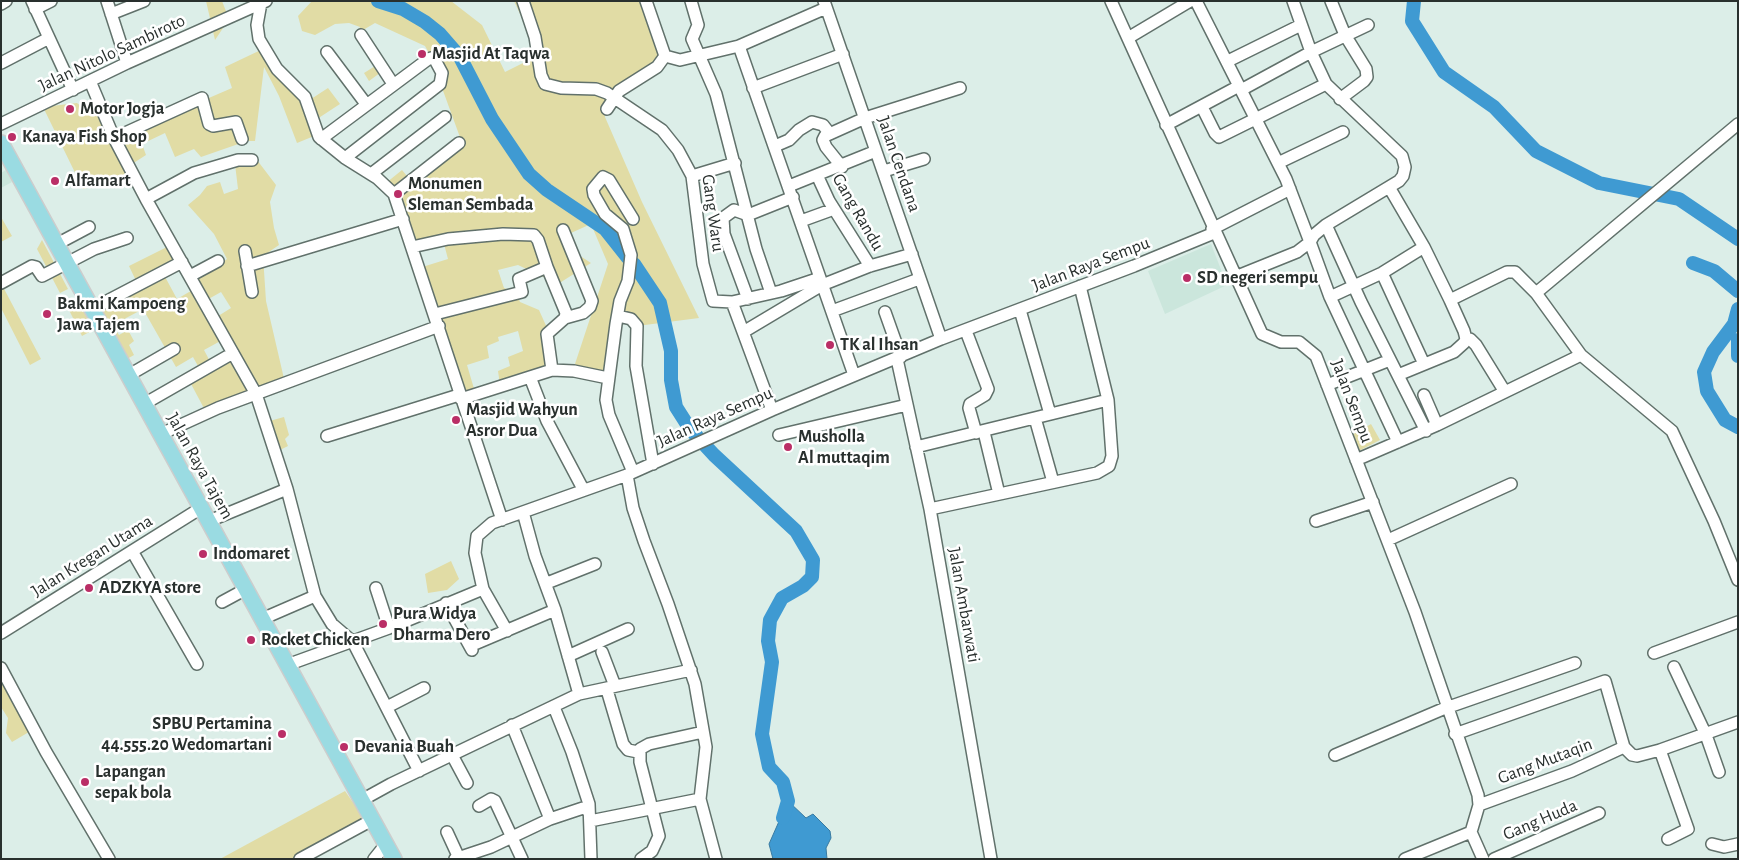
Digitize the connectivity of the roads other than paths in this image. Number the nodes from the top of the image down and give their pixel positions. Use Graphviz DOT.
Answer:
graph roads {
  1 [pos="6,1"];
  2 [pos="51,1"];
  3 [pos="107,1"];
  4 [pos="144,1"];
  5 [pos="523,1"];
  6 [pos="646,1"];
  7 [pos="691,1"];
  8 [pos="1111,1"];
  9 [pos="1190,1"];
  10 [pos="1196,1"];
  11 [pos="1293,1"];
  12 [pos="263,2"];
  13 [pos="1332,2"];
  14 [pos="1,4"];
  15 [pos="825,4"];
  16 [pos="33,5"];
  17 [pos="111,14"];
  18 [pos="1301,25"];
  19 [pos="1368,25"];
  20 [pos="361,35"];
  21 [pos="1345,35"];
  22 [pos="48,38"];
  23 [pos="1128,38"];
  24 [pos="739,46"];
  25 [pos="326,52"];
  26 [pos="1311,52"];
  27 [pos="843,54"];
  28 [pos="664,56"];
  29 [pos="699,56"];
  30 [pos="1228,61"];
  31 [pos="1,63"];
  32 [pos="127,63"];
  33 [pos="90,81"];
  34 [pos="393,84"];
  35 [pos="1326,84"];
  36 [pos="753,88"];
  37 [pos="960,88"];
  38 [pos="1240,88"];
  39 [pos="73,90"];
  40 [pos="613,97"];
  41 [pos="1340,98"];
  42 [pos="366,104"];
  43 [pos="1202,106"];
  44 [pos="607,109"];
  45 [pos="445,117"];
  46 [pos="865,118"];
  47 [pos="1256,119"];
  48 [pos="1,124"];
  49 [pos="1738,124"];
  50 [pos="1166,125"];
  51 [pos="1343,132"];
  52 [pos="830,134"];
  53 [pos="114,138"];
  54 [pos="242,139"];
  55 [pos="321,139"];
  56 [pos="1,143"];
  57 [pos="459,143"];
  58 [pos="775,146"];
  59 [pos="876,151"];
  60 [pos="345,158"];
  61 [pos="924,159"];
  62 [pos="252,160"];
  63 [pos="734,163"];
  64 [pos="1278,163"];
  65 [pos="842,167"];
  66 [pos="884,171"];
  67 [pos="371,174"];
  68 [pos="817,175"];
  69 [pos="692,176"];
  70 [pos="1389,187"];
  71 [pos="1290,189"];
  72 [pos="791,191"];
  73 [pos="394,194"];
  74 [pos="146,199"];
  75 [pos="834,209"];
  76 [pos="748,215"];
  77 [pos="403,219"];
  78 [pos="633,219"];
  79 [pos="801,221"];
  80 [pos="1326,225"];
  81 [pos="89,227"];
  82 [pos="563,230"];
  83 [pos="1213,231"];
  84 [pos="127,238"];
  85 [pos="1310,242"];
  86 [pos="57,244"];
  87 [pos="412,247"];
  88 [pos="1424,247"];
  89 [pos="245,250"];
  90 [pos="912,254"];
  91 [pos="218,261"];
  92 [pos="67,262"];
  93 [pos="182,262"];
  94 [pos="247,266"];
  95 [pos="870,266"];
  96 [pos="547,267"];
  97 [pos="1382,273"];
  98 [pos="190,276"];
  99 [pos="1234,277"];
  100 [pos="920,279"];
  101 [pos="821,281"];
  102 [pos="1,283"];
  103 [pos="1080,286"];
  104 [pos="1354,287"];
  105 [pos="252,292"];
  106 [pos="771,293"];
  107 [pos="1536,293"];
  108 [pos="1330,297"];
  109 [pos="748,299"];
  110 [pos="1450,300"];
  111 [pos="732,302"];
  112 [pos="92,309"];
  113 [pos="1020,310"];
  114 [pos="832,311"];
  115 [pos="885,312"];
  116 [pos="435,314"];
  117 [pos="618,316"];
  118 [pos="565,318"];
  119 [pos="439,326"];
  120 [pos="966,330"];
  121 [pos="745,331"];
  122 [pos="941,339"];
  123 [pos="1466,339"];
  124 [pos="174,349"];
  125 [pos="233,353"];
  126 [pos="1581,354"];
  127 [pos="899,358"];
  128 [pos="1390,360"];
  129 [pos="1424,364"];
  130 [pos="552,370"];
  131 [pos="1364,370"];
  132 [pos="128,375"];
  133 [pos="854,375"];
  134 [pos="1398,375"];
  135 [pos="530,377"];
  136 [pos="608,378"];
  137 [pos="1326,385"];
  138 [pos="1505,392"];
  139 [pos="256,394"];
  140 [pos="1424,395"];
  141 [pos="460,397"];
  142 [pos="1108,400"];
  143 [pos="144,404"];
  144 [pos="907,405"];
  145 [pos="772,410"];
  146 [pos="1050,414"];
  147 [pos="1036,418"];
  148 [pos="1437,425"];
  149 [pos="1426,431"];
  150 [pos="980,432"];
  151 [pos="161,434"];
  152 [pos="779,435"];
  153 [pos="327,436"];
  154 [pos="1398,442"];
  155 [pos="916,447"];
  156 [pos="1356,460"];
  157 [pos="653,464"];
  158 [pos="630,474"];
  159 [pos="1053,482"];
  160 [pos="1511,484"];
  161 [pos="287,489"];
  162 [pos="583,489"];
  163 [pos="999,494"];
  164 [pos="1373,502"];
  165 [pos="201,508"];
  166 [pos="930,509"];
  167 [pos="523,512"];
  168 [pos="502,520"];
  169 [pos="209,521"];
  170 [pos="1316,521"];
  171 [pos="1388,540"];
  172 [pos="132,551"];
  173 [pos="595,564"];
  174 [pos="1738,580"];
  175 [pos="547,583"];
  176 [pos="376,588"];
  177 [pos="246,589"];
  178 [pos="483,589"];
  179 [pos="315,596"];
  180 [pos="222,602"];
  181 [pos="446,603"];
  182 [pos="555,610"];
  183 [pos="262,619"];
  184 [pos="1738,622"];
  185 [pos="389,628"];
  186 [pos="628,629"];
  187 [pos="507,631"];
  188 [pos="1,633"];
  189 [pos="353,642"];
  190 [pos="602,652"];
  191 [pos="1654,653"];
  192 [pos="568,656"];
  193 [pos="1575,663"];
  194 [pos="197,664"];
  195 [pos="288,665"];
  196 [pos="1,668"];
  197 [pos="1674,668"];
  198 [pos="691,670"];
  199 [pos="424,688"];
  200 [pos="611,688"];
  201 [pos="579,694"];
  202 [pos="387,707"];
  203 [pos="554,707"];
  204 [pos="1447,708"];
  205 [pos="1738,722"];
  206 [pos="512,725"];
  207 [pos="703,732"];
  208 [pos="1455,734"];
  209 [pos="1706,735"];
  210 [pos="1624,748"];
  211 [pos="1660,750"];
  212 [pos="638,752"];
  213 [pos="452,755"];
  214 [pos="1335,755"];
  215 [pos="419,771"];
  216 [pos="1718,772"];
  217 [pos="467,784"];
  218 [pos="700,799"];
  219 [pos="362,800"];
  220 [pos="1479,805"];
  221 [pos="479,806"];
  222 [pos="653,808"];
  223 [pos="1599,814"];
  224 [pos="590,816"];
  225 [pos="550,819"];
  226 [pos="372,820"];
  227 [pos="447,832"];
  228 [pos="1471,832"];
  229 [pos="513,837"];
  230 [pos="1668,839"];
  231 [pos="386,844"];
  232 [pos="1712,844"];
  233 [pos="1738,844"];
  234 [pos="491,847"];
  235 [pos="457,858"];
  236 [pos="109,859"];
  237 [pos="300,859"];
  238 [pos="374,859"];
  239 [pos="394,859"];
  240 [pos="496,859"];
  241 [pos="522,859"];
  242 [pos="591,859"];
  243 [pos="641,859"];
  244 [pos="716,859"];
  245 [pos="991,859"];
  246 [pos="1405,859"];
  247 [pos="1483,859"];
  248 [pos="1494,859"];
  1 -- 14 [label="street"];
  2 -- 16 [label="street"];
  3 -- 17 [label="street"];
  4 -- 17 [label="street"];
  5 -- 40 [label="street, Gang Waru"];
  6 -- 28 [label="street"];
  7 -- 29 [label="street"];
  8 -- 23 [label="street, Jalan Sempu"];
  9 -- 23 [label="street"];
  10 -- 30 [label="street"];
  11 -- 18 [label="street"];
  12 -- 32 [label="street, Jalan Nitolo Sambiroto"];
  12 -- 55 [label="street"];
  13 -- 21 [label="street"];
  15 -- 24 [label="street"];
  15 -- 27 [label="street, Jalan Cendana"];
  16 -- 22 [label="street"];
  17 -- 32 [label="street"];
  18 -- 26 [label="street"];
  18 -- 30 [label="street"];
  19 -- 21 [label="street"];
  20 -- 34 [label="street"];
  21 -- 26 [label="street"];
  21 -- 41 [label="street"];
  22 -- 31 [label="street"];
  22 -- 39 [label="street"];
  23 -- 50 [label="street, Jalan Sempu"];
  24 -- 29 [label="street"];
  24 -- 36 [label="street"];
  25 -- 42 [label="street"];
  26 -- 35 [label="street"];
  26 -- 38 [label="street"];
  27 -- 36 [label="street"];
  27 -- 46 [label="street, Jalan Cendana"];
  28 -- 29 [label="street"];
  28 -- 40 [label="street"];
  29 -- 63 [label="street"];
  30 -- 38 [label="street"];
  32 -- 33 [label="street, Jalan Nitolo Sambiroto"];
  33 -- 39 [label="street, Jalan Nitolo Sambiroto"];
  33 -- 53 [label="street"];
  34 -- 42 [label="street"];
  34 -- 60 [label="street"];
  35 -- 41 [label="street"];
  35 -- 47 [label="street"];
  36 -- 58 [label="street"];
  37 -- 46 [label="street"];
  38 -- 43 [label="street"];
  38 -- 47 [label="street"];
  39 -- 48 [label="street, Jalan Nitolo Sambiroto"];
  40 -- 44 [label="street"];
  40 -- 69 [label="street, Gang Waru"];
  41 -- 70 [label="street"];
  42 -- 55 [label="street"];
  43 -- 47 [label="street"];
  43 -- 50 [label="street"];
  45 -- 67 [label="street"];
  46 -- 52 [label="street"];
  46 -- 59 [label="street, Jalan Cendana"];
  47 -- 64 [label="street"];
  49 -- 107 [label="street"];
  50 -- 83 [label="street, Jalan Sempu"];
  51 -- 64 [label="street"];
  52 -- 58 [label="street"];
  52 -- 65 [label="street"];
  53 -- 54 [label="street"];
  53 -- 74 [label="street"];
  55 -- 60 [label="street"];
  56 -- 86 [label="main road, Jalan Raya Tajem"];
  57 -- 73 [label="street"];
  58 -- 72 [label="street"];
  59 -- 65 [label="street"];
  59 -- 66 [label="street, Jalan Cendana"];
  60 -- 67 [label="street"];
  61 -- 66 [label="street"];
  62 -- 74 [label="street"];
  63 -- 69 [label="street"];
  63 -- 76 [label="street"];
  64 -- 71 [label="street"];
  65 -- 68 [label="street"];
  66 -- 90 [label="street, Jalan Cendana"];
  67 -- 73 [label="street"];
  68 -- 72 [label="street"];
  68 -- 75 [label="street, Gang Randu"];
  69 -- 111 [label="street, Gang Waru"];
  70 -- 80 [label="street"];
  70 -- 88 [label="street"];
  71 -- 83 [label="street, Jalan Raya Sempu"];
  71 -- 85 [label="street"];
  72 -- 76 [label="street"];
  72 -- 79 [label="street"];
  73 -- 77 [label="street"];
  74 -- 93 [label="street"];
  75 -- 79 [label="street"];
  75 -- 95 [label="street, Gang Randu"];
  76 -- 106 [label="street"];
  76 -- 109 [label="street"];
  77 -- 87 [label="street"];
  77 -- 94 [label="street"];
  78 -- 117 [label="street"];
  79 -- 101 [label="street"];
  80 -- 85 [label="street"];
  80 -- 104 [label="street"];
  81 -- 86 [label="street"];
  82 -- 118 [label="street"];
  83 -- 99 [label="street, Jalan Sempu"];
  83 -- 103 [label="street, Jalan Raya Sempu"];
  84 -- 92 [label="street"];
  85 -- 99 [label="street"];
  85 -- 108 [label="street"];
  86 -- 92 [label="main road, Jalan Raya Tajem"];
  87 -- 96 [label="street"];
  87 -- 116 [label="street"];
  88 -- 97 [label="street"];
  88 -- 110 [label="street"];
  89 -- 94 [label="street"];
  90 -- 95 [label="street"];
  90 -- 100 [label="street, Jalan Cendana"];
  91 -- 98 [label="street"];
  92 -- 102 [label="street"];
  92 -- 112 [label="main road, Jalan Raya Tajem"];
  93 -- 98 [label="street"];
  93 -- 112 [label="street"];
  94 -- 105 [label="street"];
  95 -- 101 [label="street"];
  96 -- 116 [label="street"];
  96 -- 118 [label="street"];
  97 -- 104 [label="street"];
  97 -- 129 [label="street"];
  98 -- 125 [label="street"];
  99 -- 137 [label="street, Jalan Sempu"];
  100 -- 114 [label="street"];
  100 -- 122 [label="street, Jalan Cendana"];
  101 -- 106 [label="street"];
  101 -- 114 [label="street"];
  101 -- 121 [label="street"];
  103 -- 113 [label="street, Jalan Raya Sempu"];
  103 -- 142 [label="street"];
  104 -- 108 [label="street"];
  104 -- 128 [label="street"];
  106 -- 109 [label="street"];
  107 -- 110 [label="street"];
  107 -- 126 [label="street"];
  108 -- 131 [label="street"];
  109 -- 111 [label="street"];
  110 -- 123 [label="street"];
  111 -- 121 [label="street"];
  112 -- 132 [label="main road, Jalan Raya Tajem"];
  113 -- 120 [label="street, Jalan Raya Sempu"];
  113 -- 146 [label="street"];
  114 -- 133 [label="street"];
  115 -- 127 [label="street, Jalan Ambarwati"];
  116 -- 119 [label="street"];
  117 -- 136 [label="street"];
  117 -- 157 [label="street"];
  118 -- 130 [label="street"];
  119 -- 139 [label="street"];
  119 -- 141 [label="street"];
  120 -- 122 [label="street, Jalan Raya Sempu"];
  120 -- 150 [label="street"];
  121 -- 145 [label="street"];
  122 -- 127 [label="street, Jalan Raya Sempu"];
  123 -- 129 [label="street"];
  123 -- 138 [label="street"];
  124 -- 132 [label="street"];
  125 -- 139 [label="street"];
  125 -- 143 [label="street"];
  126 -- 138 [label="street"];
  126 -- 174 [label="street"];
  127 -- 133 [label="street, Jalan Raya Sempu"];
  127 -- 144 [label="street, Jalan Ambarwati"];
  128 -- 131 [label="street"];
  128 -- 134 [label="street"];
  129 -- 134 [label="street"];
  130 -- 135 [label="street"];
  130 -- 136 [label="street"];
  131 -- 137 [label="street"];
  131 -- 154 [label="street"];
  132 -- 143 [label="main road, Jalan Raya Tajem"];
  133 -- 145 [label="street, Jalan Raya Sempu"];
  134 -- 149 [label="street"];
  135 -- 141 [label="street"];
  135 -- 162 [label="street"];
  136 -- 158 [label="street"];
  137 -- 156 [label="street, Jalan Sempu"];
  138 -- 148 [label="street"];
  139 -- 151 [label="street"];
  139 -- 161 [label="street"];
  140 -- 148 [label="street"];
  141 -- 153 [label="street"];
  141 -- 168 [label="street"];
  142 -- 146 [label="street"];
  142 -- 159 [label="street"];
  143 -- 151 [label="main road, Jalan Raya Tajem"];
  144 -- 152 [label="street"];
  144 -- 155 [label="street, Jalan Ambarwati"];
  145 -- 157 [label="street, Jalan Raya Sempu"];
  146 -- 147 [label="street"];
  147 -- 150 [label="street"];
  147 -- 159 [label="street"];
  148 -- 149 [label="street"];
  149 -- 154 [label="street"];
  150 -- 155 [label="street"];
  150 -- 163 [label="street"];
  151 -- 165 [label="main road, Jalan Raya Tajem"];
  154 -- 156 [label="street"];
  155 -- 166 [label="street, Jalan Ambarwati"];
  156 -- 164 [label="street, Jalan Sempu"];
  157 -- 158 [label="street, Jalan Raya Sempu"];
  158 -- 162 [label="street, Jalan Raya Sempu"];
  158 -- 198 [label="street"];
  159 -- 163 [label="street"];
  160 -- 171 [label="street"];
  161 -- 169 [label="street"];
  161 -- 179 [label="street"];
  162 -- 167 [label="street, Jalan Raya Sempu"];
  163 -- 166 [label="street"];
  164 -- 170 [label="street"];
  164 -- 171 [label="street, Jalan Sempu"];
  165 -- 169 [label="main road, Jalan Raya Tajem"];
  165 -- 172 [label="street, Jalan Kregan Utama"];
  166 -- 245 [label="street, Jalan Ambarwati"];
  167 -- 168 [label="street, Jalan Raya Sempu"];
  167 -- 175 [label="street"];
  168 -- 178 [label="street, Jalan Raya Sempu"];
  169 -- 177 [label="main road, Jalan Raya Tajem"];
  171 -- 204 [label="street, Jalan Sempu"];
  172 -- 188 [label="street, Jalan Kregan Utama"];
  172 -- 194 [label="street"];
  173 -- 175 [label="street"];
  175 -- 182 [label="street"];
  176 -- 185 [label="street"];
  177 -- 180 [label="street"];
  177 -- 183 [label="main road, Jalan Raya Tajem"];
  178 -- 181 [label="street"];
  178 -- 187 [label="street, Jalan Raya Sempu"];
  179 -- 183 [label="street"];
  179 -- 189 [label="street"];
  181 -- 185 [label="street"];
  181 -- 187 [label="street"];
  182 -- 187 [label="street"];
  182 -- 192 [label="street"];
  183 -- 195 [label="main road, Jalan Raya Tajem"];
  184 -- 191 [label="street"];
  185 -- 189 [label="street"];
  186 -- 192 [label="street"];
  189 -- 195 [label="street"];
  189 -- 202 [label="street"];
  190 -- 200 [label="street"];
  192 -- 201 [label="street"];
  193 -- 204 [label="street"];
  195 -- 219 [label="main road, Jalan Raya Tajem"];
  196 -- 236 [label="street"];
  197 -- 209 [label="street"];
  198 -- 200 [label="street"];
  198 -- 207 [label="street"];
  199 -- 202 [label="street"];
  200 -- 201 [label="street"];
  200 -- 212 [label="street"];
  201 -- 203 [label="street"];
  202 -- 215 [label="street"];
  203 -- 206 [label="street"];
  203 -- 224 [label="street"];
  204 -- 208 [label="street, Jalan Sempu"];
  204 -- 214 [label="street"];
  205 -- 209 [label="street"];
  206 -- 213 [label="street"];
  206 -- 225 [label="street"];
  207 -- 212 [label="street"];
  207 -- 218 [label="street"];
  208 -- 210 [label="street"];
  208 -- 220 [label="street, Jalan Sempu"];
  209 -- 211 [label="street"];
  209 -- 216 [label="street"];
  210 -- 211 [label="street"];
  210 -- 220 [label="street, Gang Mutaqin"];
  211 -- 230 [label="street"];
  212 -- 222 [label="street"];
  213 -- 215 [label="street"];
  213 -- 217 [label="street"];
  215 -- 219 [label="street"];
  218 -- 222 [label="street"];
  218 -- 244 [label="street"];
  219 -- 226 [label="main road, Jalan Raya Tajem"];
  220 -- 228 [label="street"];
  221 -- 229 [label="street"];
  222 -- 224 [label="street"];
  222 -- 243 [label="street"];
  223 -- 248 [label="street, Gang Huda"];
  224 -- 225 [label="street"];
  224 -- 242 [label="street"];
  225 -- 229 [label="street"];
  226 -- 231 [label="main road, Jalan Raya Tajem"];
  226 -- 237 [label="street"];
  227 -- 235 [label="street"];
  228 -- 246 [label="street"];
  228 -- 247 [label="street"];
  229 -- 234 [label="street"];
  229 -- 241 [label="street"];
  231 -- 238 [label="street"];
  231 -- 239 [label="main road, Jalan Raya Tajem"];
  232 -- 233 [label="street"];
  234 -- 235 [label="street"];
  234 -- 240 [label="street"];
}
